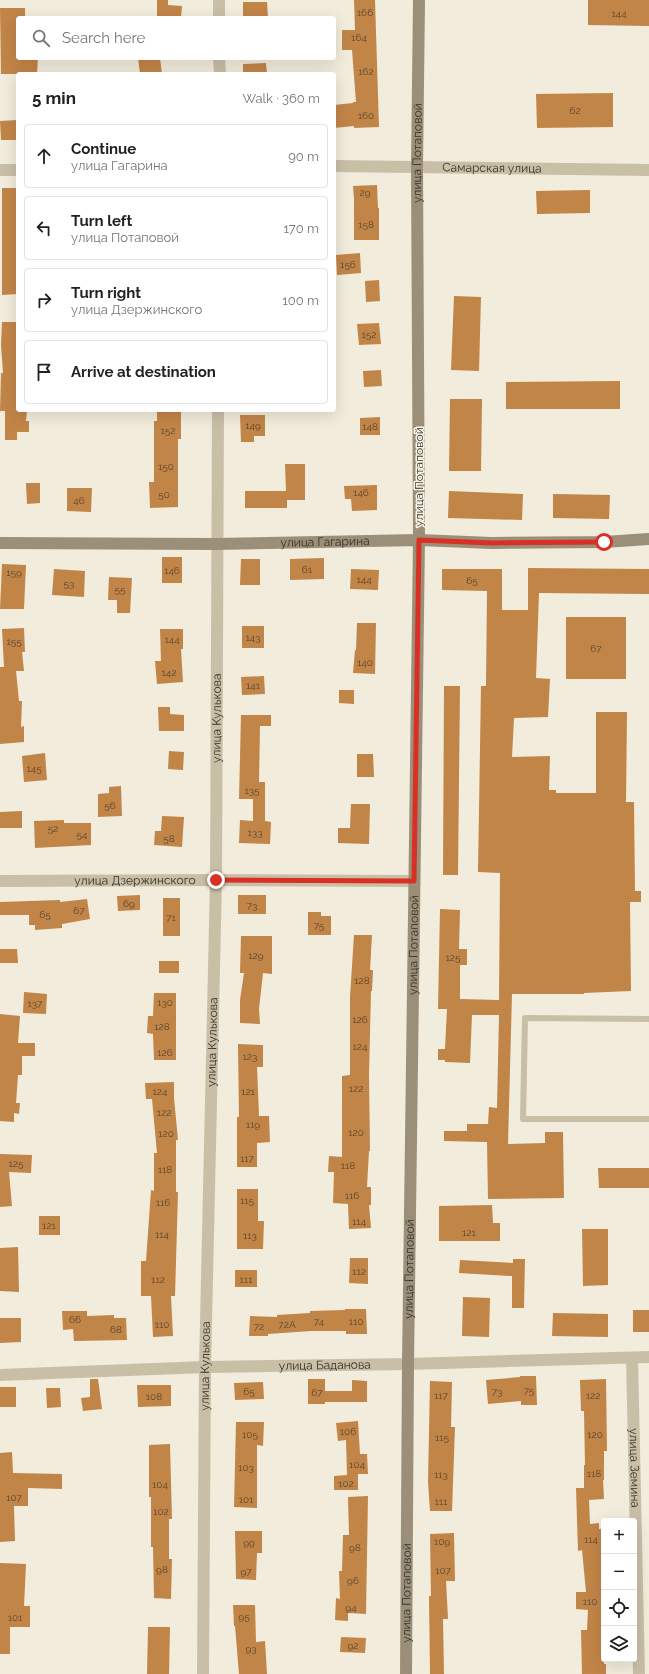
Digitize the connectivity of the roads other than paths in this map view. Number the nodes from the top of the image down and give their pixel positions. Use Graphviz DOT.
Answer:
graph roads {
  1 [pos="219,0"];
  2 [pos="419,0"];
  3 [pos="219,16"];
  4 [pos="219,60"];
  5 [pos="220,72"];
  6 [pos="336,166"];
  7 [pos="417,166"];
  8 [pos="0,170"];
  9 [pos="16,170"];
  10 [pos="649,170"];
  11 [pos="218,412"];
  12 [pos="649,539"];
  13 [pos="419,540"];
  14 [pos="0,543"];
  15 [pos="216,544"];
  16 [pos="216,880"];
  17 [pos="0,881"];
  18 [pos="414,881"];
  19 [pos="649,1019"];
  20 [pos="649,1119"];
  21 [pos="649,1357"];
  22 [pos="632,1358"];
  23 [pos="408,1364"];
  24 [pos="205,1367"];
  25 [pos="0,1374"];
  26 [pos="203,1674"];
  27 [pos="406,1674"];
  28 [pos="639,1674"];
  1 -- 3 [label="street"];
  2 -- 7 [label="main road, улица Потаповой"];
  4 -- 5 [label="street"];
  6 -- 7 [label="street, Самарская улица"];
  7 -- 10 [label="street, Самарская улица"];
  7 -- 13 [label="main road, улица Потаповой"];
  8 -- 9 [label="street"];
  11 -- 15 [label="street, улица Кулькова"];
  12 -- 13 [label="main road, улица Гагарина"];
  13 -- 15 [label="main road, улица Гагарина"];
  13 -- 18 [label="main road, улица Потаповой"];
  14 -- 15 [label="main road, улица Гагарина"];
  15 -- 16 [label="street, улица Кулькова"];
  16 -- 17 [label="street, улица Дзержинского"];
  16 -- 18 [label="street, улица Дзержинского"];
  16 -- 24 [label="street, улица Кулькова"];
  18 -- 23 [label="main road, улица Потаповой"];
  19 -- 20 [label="lane"];
  21 -- 22 [label="street, улица Баданова"];
  22 -- 23 [label="street, улица Баданова"];
  22 -- 28 [label="street, улица Земина"];
  23 -- 24 [label="street, улица Баданова"];
  23 -- 27 [label="main road, улица Потаповой"];
  24 -- 25 [label="street, улица Баданова"];
  24 -- 26 [label="street, улица Кулькова"];
}
